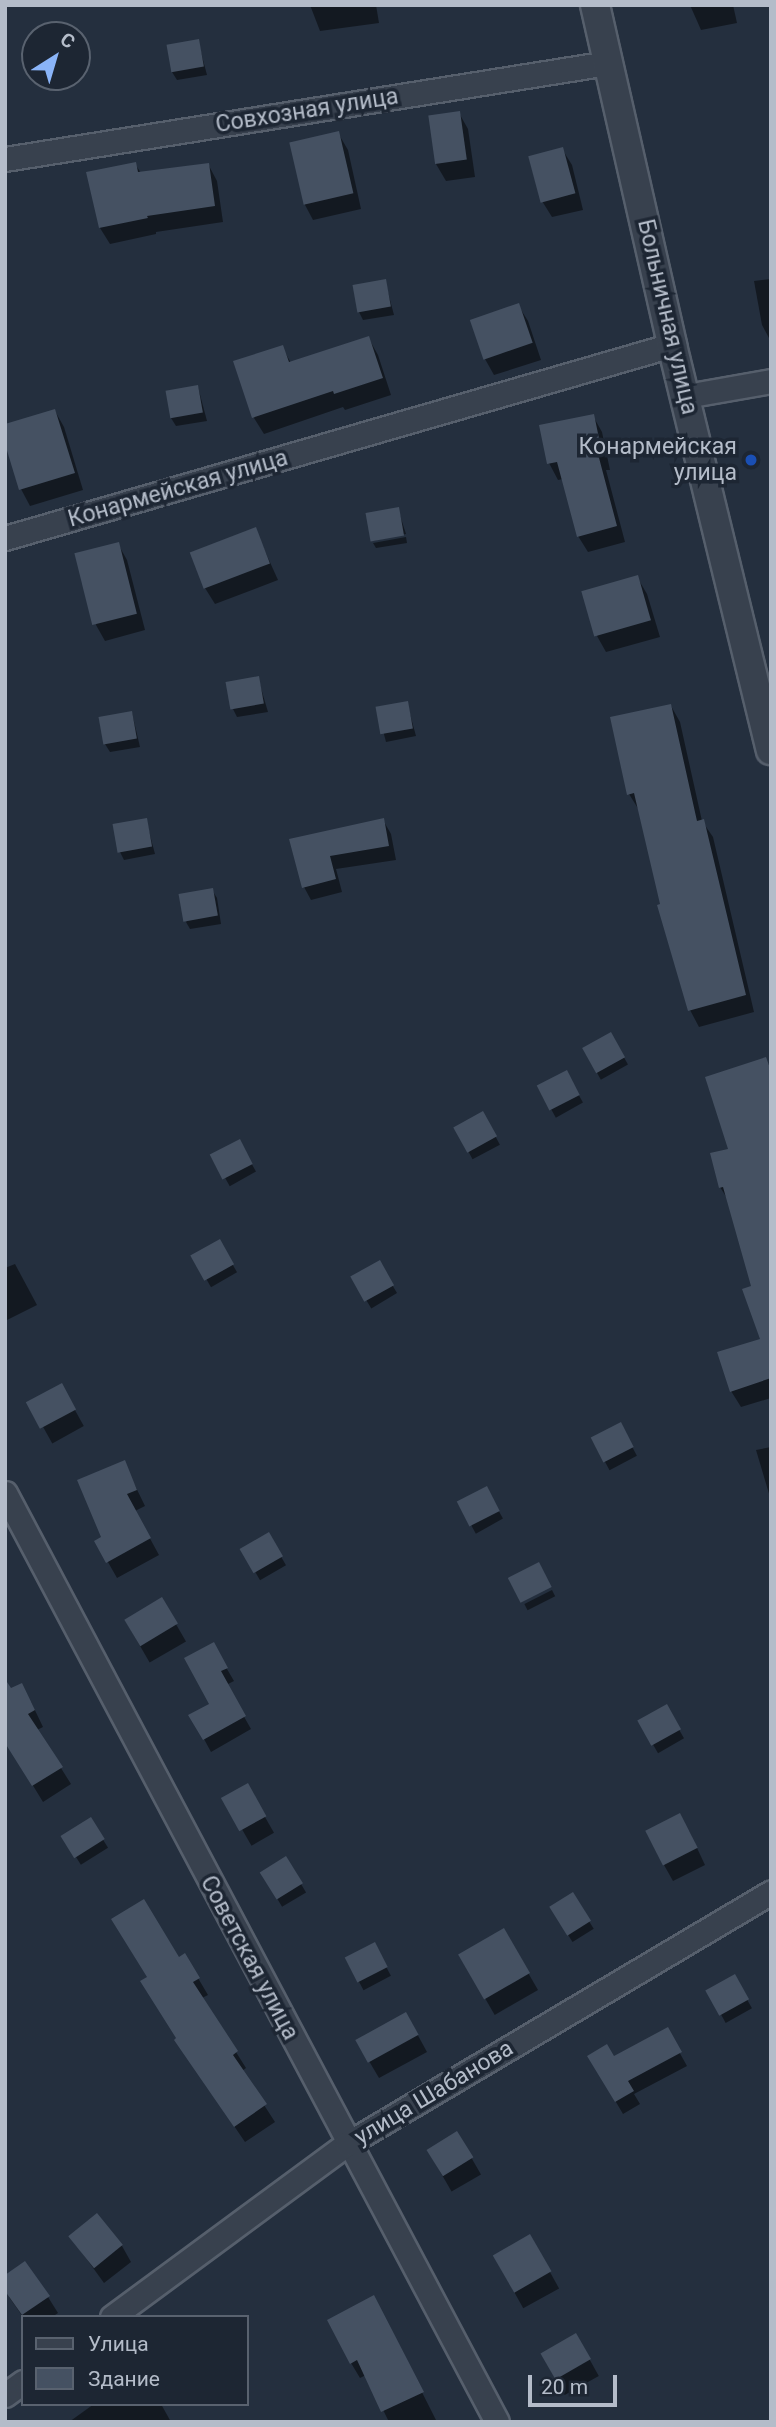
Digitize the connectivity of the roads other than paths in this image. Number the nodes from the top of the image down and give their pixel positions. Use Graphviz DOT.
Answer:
graph roads {
  1 [pos="595,5"];
  2 [pos="608,63"];
  3 [pos="5,159"];
  4 [pos="672,345"];
  5 [pos="771,381"];
  6 [pos="686,396"];
  7 [pos="5,538"];
  8 [pos="771,750"];
  9 [pos="5,1493"];
  10 [pos="771,1892"];
  11 [pos="347,2144"];
  12 [pos="115,2315"];
  13 [pos="21,2383"];
  14 [pos="5,2395"];
  15 [pos="497,2422"];
  1 -- 2 [label="street, Больничная улица"];
  2 -- 3 [label="street, Совхозная улица"];
  2 -- 4 [label="street, Больничная улица"];
  4 -- 6 [label="street, Больничная улица"];
  4 -- 7 [label="street, Конармейская улица"];
  5 -- 6 [label="street"];
  6 -- 8 [label="street, Больничная улица"];
  9 -- 11 [label="street, Советская улица"];
  10 -- 11 [label="street, улица Шабанова"];
  11 -- 12 [label="street, улица Шабанова"];
  11 -- 15 [label="street, Советская улица"];
  13 -- 14 [label="street"];
}
